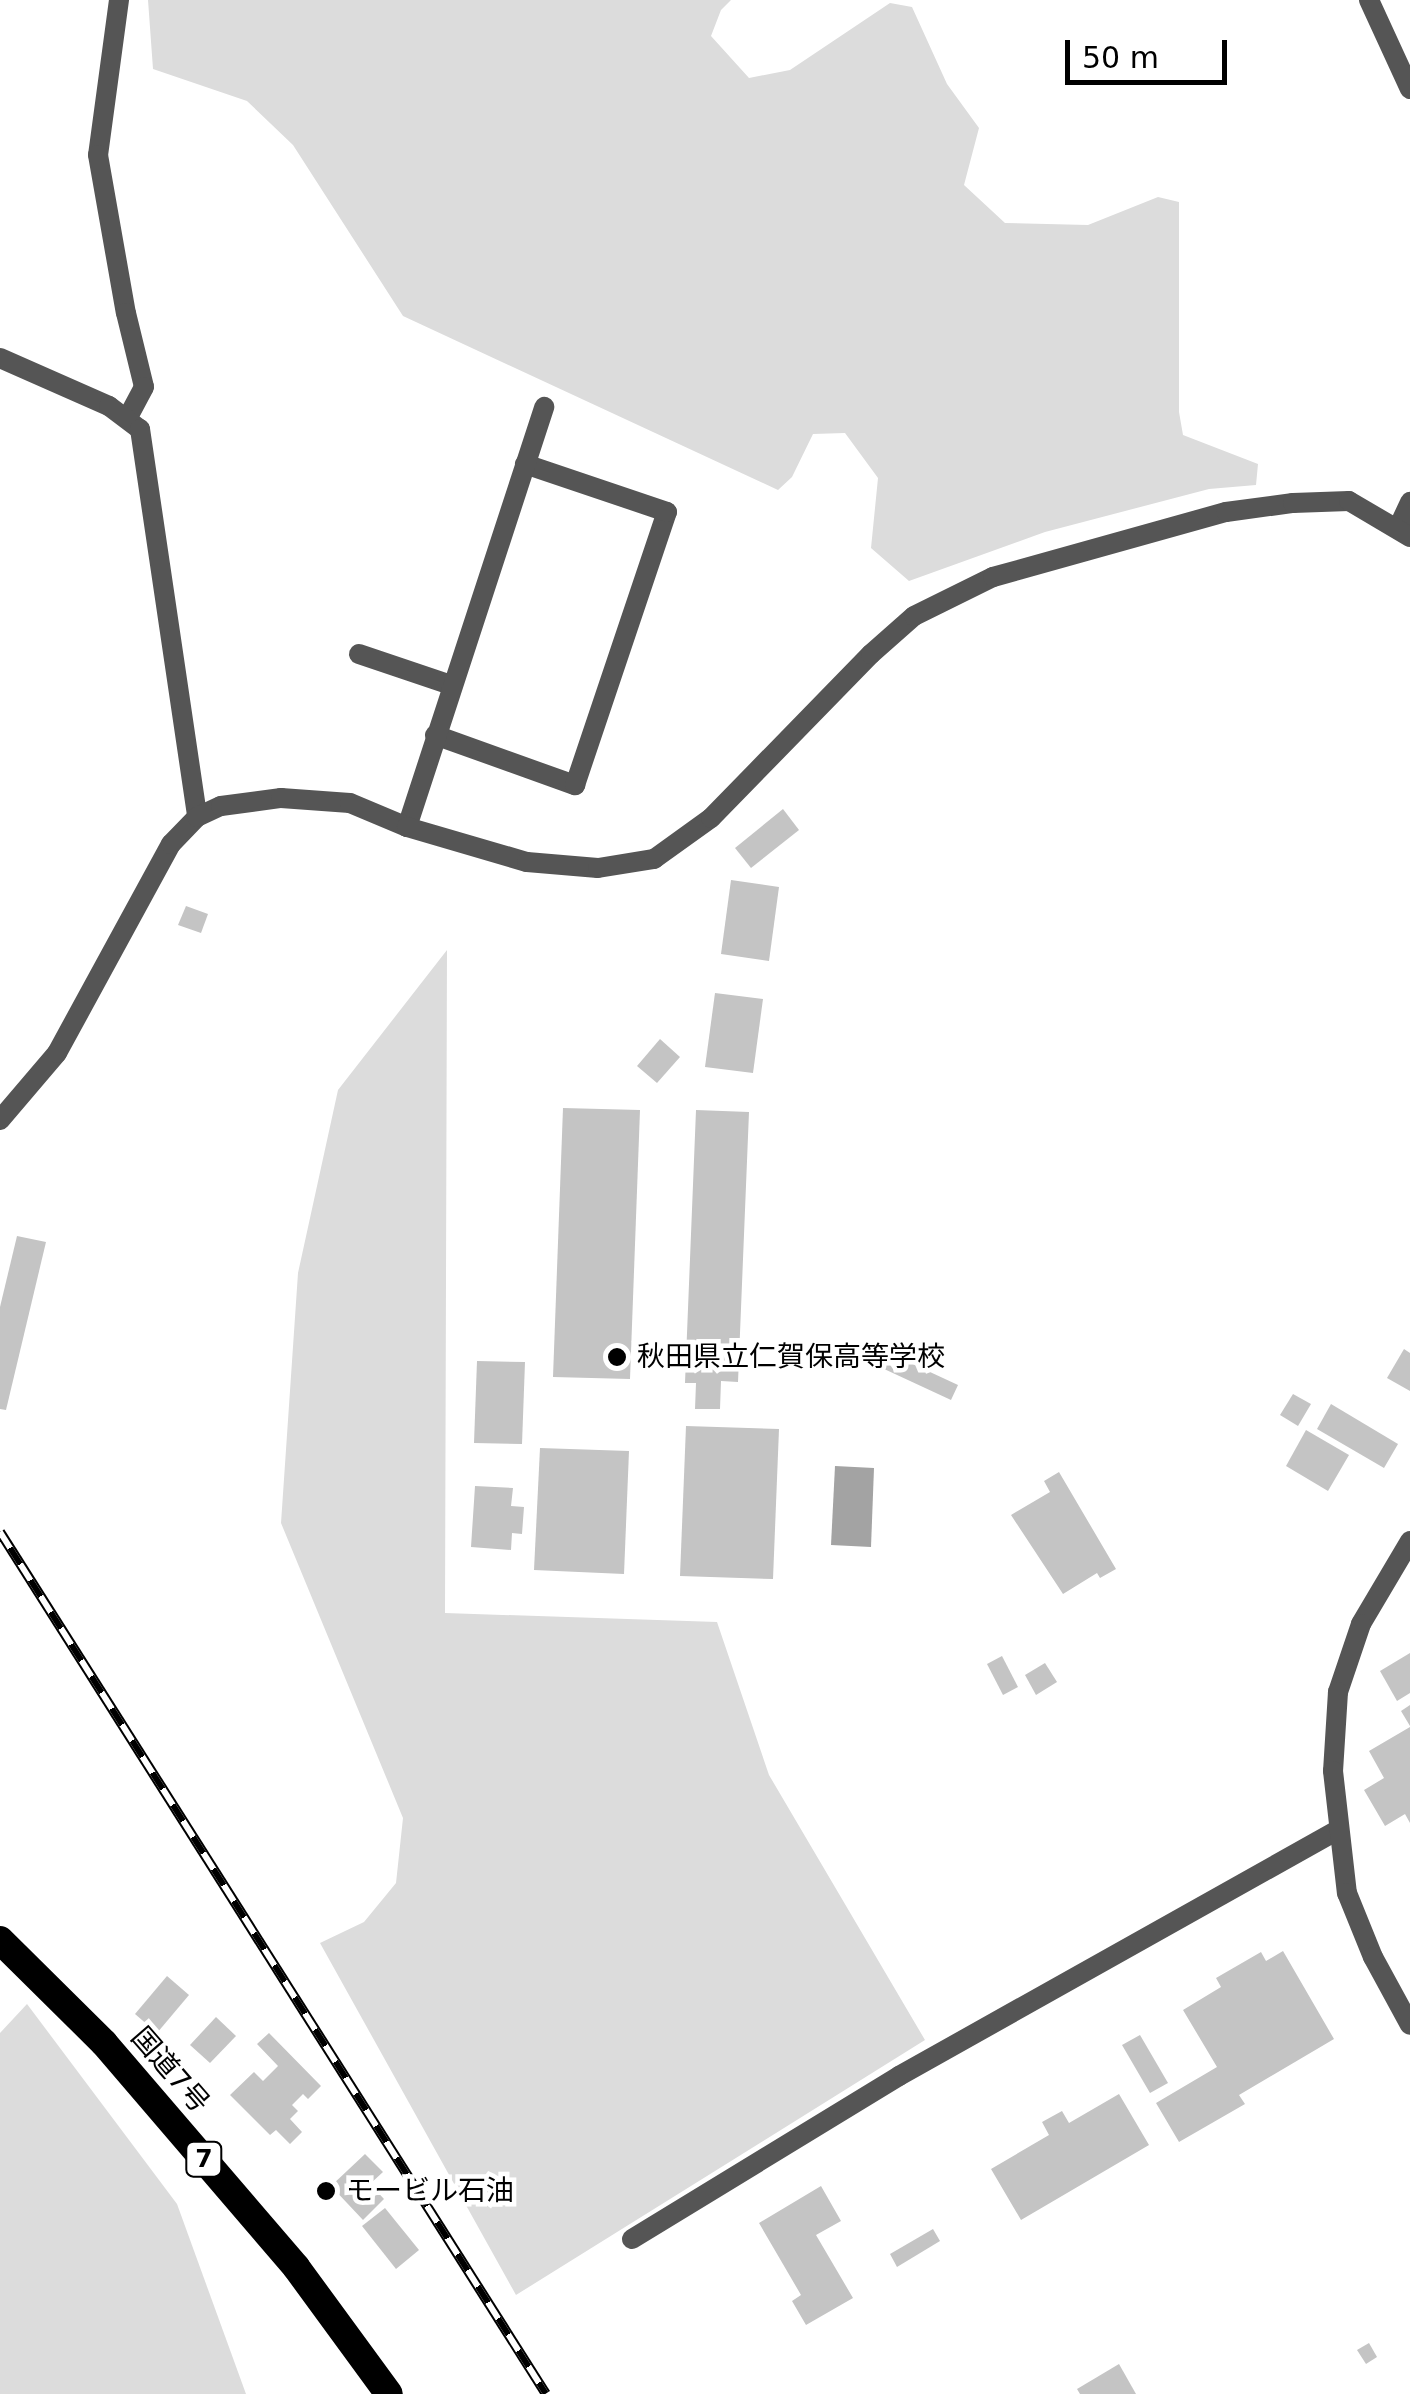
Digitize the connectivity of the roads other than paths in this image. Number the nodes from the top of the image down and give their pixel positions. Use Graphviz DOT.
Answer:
graph roads {
  1 [pos="118,0"];
  2 [pos="1369,0"];
  3 [pos="1410,89"];
  4 [pos="0,358"];
  5 [pos="544,407"];
  6 [pos="127,419"];
  7 [pos="525,464"];
  8 [pos="1410,502"];
  9 [pos="1404,532"];
  10 [pos="360,654"];
  11 [pos="452,685"];
  12 [pos="435,735"];
  13 [pos="197,817"];
  14 [pos="407,827"];
  15 [pos="0,1120"];
  16 [pos="1410,1541"];
  17 [pos="1336,1832"];
  18 [pos="0,1940"];
  19 [pos="1410,2025"];
  20 [pos="632,2239"];
  21 [pos="389,2394"];
  1 -- 6 [label="street"];
  2 -- 3 [label="street"];
  4 -- 6 [label="street"];
  5 -- 7 [label="street"];
  6 -- 13 [label="street"];
  7 -- 11 [label="street"];
  7 -- 12 [label="street"];
  8 -- 9 [label="street"];
  9 -- 14 [label="street"];
  10 -- 11 [label="street"];
  11 -- 12 [label="street"];
  12 -- 14 [label="street"];
  13 -- 14 [label="street"];
  13 -- 15 [label="street"];
  16 -- 17 [label="street"];
  17 -- 19 [label="street"];
  17 -- 20 [label="street"];
  18 -- 21 [label="highway, 国道7号 / 7"];
}
